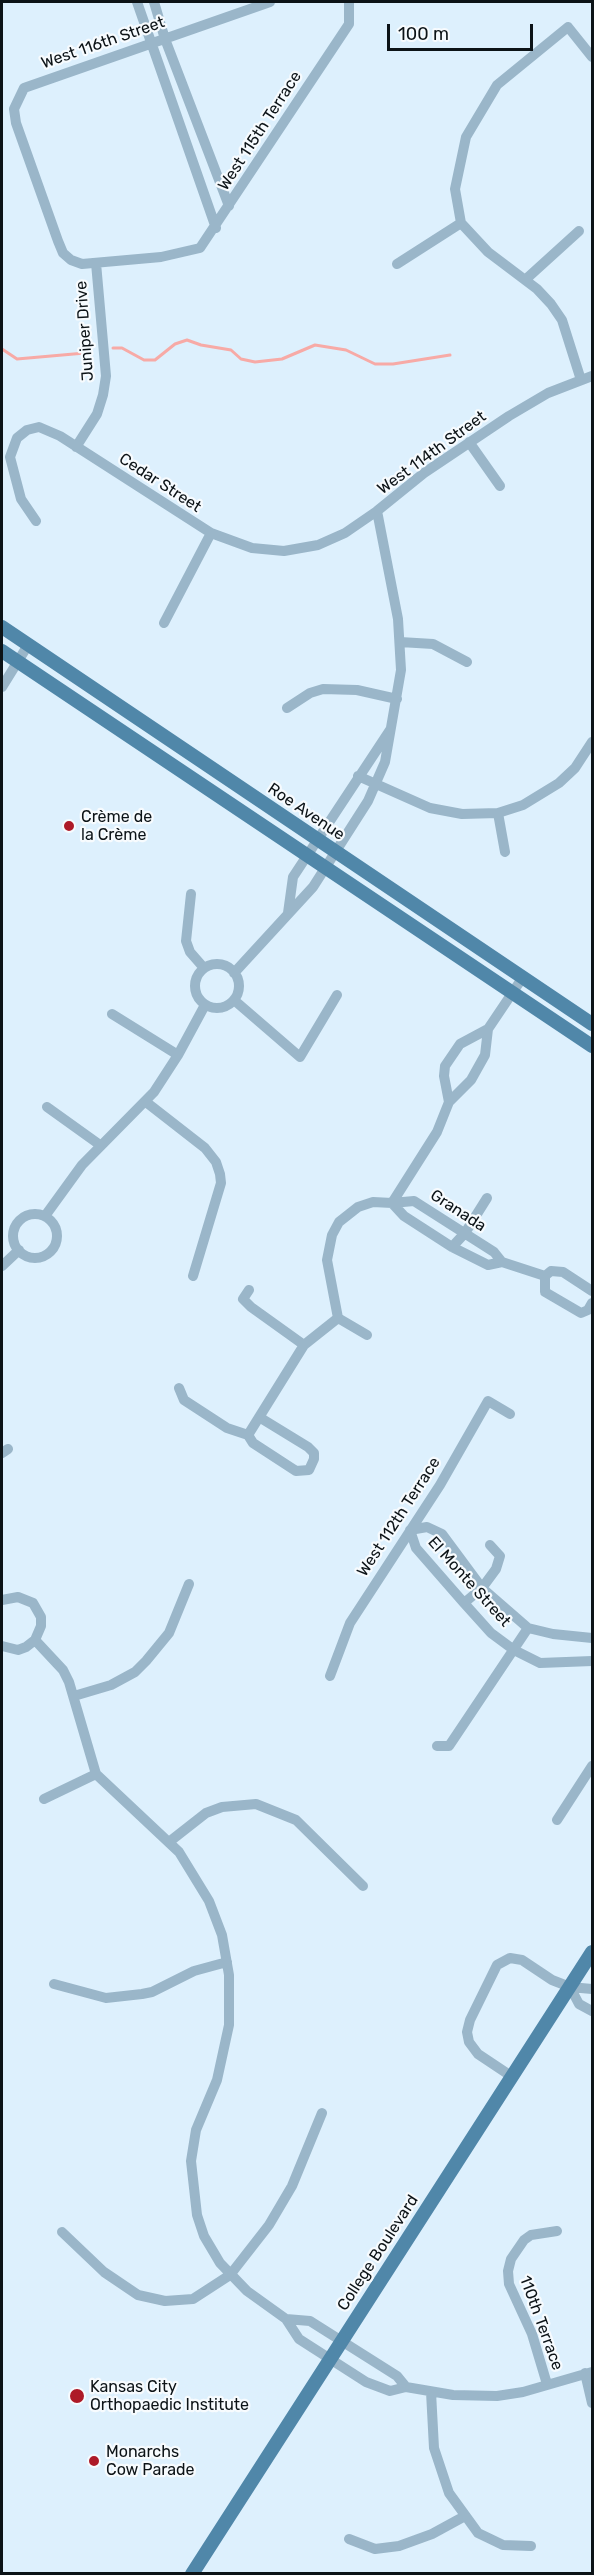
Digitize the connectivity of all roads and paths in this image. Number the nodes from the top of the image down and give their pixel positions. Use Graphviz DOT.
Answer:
graph roads {
  1 [pos="137,2"];
  2 [pos="154,2"];
  3 [pos="270,2"];
  4 [pos="349,2"];
  5 [pos="165,39"];
  6 [pos="152,43"];
  7 [pos="592,57"];
  8 [pos="18,97"];
  9 [pos="188,98"];
  10 [pos="173,104"];
  11 [pos="206,146"];
  12 [pos="189,152"];
  13 [pos="229,206"];
  14 [pos="461,223"];
  15 [pos="216,228"];
  16 [pos="579,231"];
  17 [pos="96,262"];
  18 [pos="397,264"];
  19 [pos="525,280"];
  20 [pos="592,376"];
  21 [pos="581,380"];
  22 [pos="469,442"];
  23 [pos="76,447"];
  24 [pos="500,486"];
  25 [pos="377,511"];
  26 [pos="36,521"];
  27 [pos="211,533"];
  28 [pos="164,624"];
  29 [pos="2,627"];
  30 [pos="400,642"];
  31 [pos="28,645"];
  32 [pos="2,651"];
  33 [pos="18,661"];
  34 [pos="467,662"];
  35 [pos="2,687"];
  36 [pos="397,699"];
  37 [pos="287,708"];
  38 [pos="392,727"];
  39 [pos="592,742"];
  40 [pos="358,776"];
  41 [pos="375,784"];
  42 [pos="498,813"];
  43 [pos="316,839"];
  44 [pos="336,852"];
  45 [pos="505,852"];
  46 [pos="307,853"];
  47 [pos="327,866"];
  48 [pos="191,894"];
  49 [pos="288,913"];
  50 [pos="204,968"];
  51 [pos="234,972"];
  52 [pos="522,977"];
  53 [pos="513,991"];
  54 [pos="337,995"];
  55 [pos="234,1000"];
  56 [pos="205,1005"];
  57 [pos="112,1014"];
  58 [pos="592,1024"];
  59 [pos="488,1029"];
  60 [pos="592,1046"];
  61 [pos="178,1055"];
  62 [pos="146,1102"];
  63 [pos="449,1102"];
  64 [pos="47,1107"];
  65 [pos="100,1146"];
  66 [pos="487,1198"];
  67 [pos="392,1203"];
  68 [pos="45,1216"];
  69 [pos="465,1233"];
  70 [pos="452,1247"];
  71 [pos="19,1250"];
  72 [pos="502,1263"];
  73 [pos="2,1266"];
  74 [pos="193,1276"];
  75 [pos="545,1276"];
  76 [pos="249,1290"];
  77 [pos="592,1292"];
  78 [pos="592,1303"];
  79 [pos="338,1318"];
  80 [pos="367,1335"];
  81 [pos="304,1345"];
  82 [pos="179,1388"];
  83 [pos="510,1414"];
  84 [pos="259,1417"];
  85 [pos="248,1435"];
  86 [pos="410,1530"];
  87 [pos="490,1545"];
  88 [pos="189,1584"];
  89 [pos="482,1588"];
  90 [pos="2,1600"];
  91 [pos="464,1603"];
  92 [pos="528,1628"];
  93 [pos="592,1638"];
  94 [pos="35,1640"];
  95 [pos="2,1646"];
  96 [pos="514,1650"];
  97 [pos="592,1661"];
  98 [pos="330,1676"];
  99 [pos="74,1696"];
  100 [pos="437,1746"];
  101 [pos="592,1766"];
  102 [pos="96,1774"];
  103 [pos="44,1799"];
  104 [pos="557,1820"];
  105 [pos="170,1842"];
  106 [pos="363,1886"];
  107 [pos="592,1952"];
  108 [pos="227,1962"];
  109 [pos="54,1984"];
  110 [pos="570,1987"];
  111 [pos="592,1989"];
  112 [pos="592,2012"];
  113 [pos="511,2076"];
  114 [pos="322,2113"];
  115 [pos="557,2231"];
  116 [pos="62,2232"];
  117 [pos="230,2276"];
  118 [pos="286,2319"];
  119 [pos="341,2340"];
  120 [pos="328,2360"];
  121 [pos="589,2372"];
  122 [pos="547,2384"];
  123 [pos="406,2387"];
  124 [pos="431,2392"];
  125 [pos="592,2403"];
  126 [pos="465,2516"];
  127 [pos="349,2539"];
  128 [pos="531,2546"];
  129 [pos="192,2574"];
  1 -- 6 [label="street"];
  2 -- 5 [label="street"];
  3 -- 5 [label="street, West 116th Street"];
  4 -- 13 [label="street, West 115th Terrace"];
  5 -- 6 [label="street, West 116th Street"];
  5 -- 9 [label="street"];
  6 -- 8 [label="street, West 116th Street"];
  6 -- 10 [label="street"];
  7 -- 14 [label="street"];
  8 -- 17 [label="street, Juniper Drive"];
  9 -- 10 [label="street"];
  9 -- 11 [label="street"];
  10 -- 12 [label="street"];
  11 -- 12 [label="street"];
  11 -- 13 [label="street"];
  12 -- 15 [label="street"];
  13 -- 15 [label="street, West 115th Terrace"];
  14 -- 18 [label="street"];
  14 -- 19 [label="street"];
  15 -- 17 [label="street, West 115th Terrace"];
  16 -- 19 [label="street"];
  17 -- 23 [label="street, Juniper Drive"];
  19 -- 21 [label="street"];
  20 -- 21 [label="street, West 114th Street"];
  21 -- 22 [label="street, West 114th Street"];
  22 -- 24 [label="street"];
  22 -- 25 [label="street, West 114th Street"];
  23 -- 26 [label="street, Cedar Street"];
  23 -- 27 [label="street, Cedar Street"];
  25 -- 27 [label="street, Cedar Street"];
  25 -- 30 [label="street, West 114th Street"];
  27 -- 28 [label="street"];
  29 -- 31 [label="main road, Roe Avenue"];
  30 -- 34 [label="street"];
  30 -- 36 [label="street, West 114th Street"];
  31 -- 33 [label="street"];
  31 -- 43 [label="main road, Roe Avenue"];
  32 -- 33 [label="main road, Roe Avenue"];
  33 -- 35 [label="street"];
  33 -- 46 [label="main road, Roe Avenue"];
  36 -- 37 [label="street"];
  36 -- 38 [label="street, West 114th Street"];
  38 -- 40 [label="street, West 114th Street"];
  38 -- 41 [label="street, West 114th Street"];
  39 -- 42 [label="street"];
  40 -- 41 [label="street"];
  40 -- 43 [label="street, West 114th Street"];
  41 -- 42 [label="street"];
  41 -- 44 [label="street, West 114th Street"];
  42 -- 45 [label="street"];
  43 -- 44 [label="main road, Roe Avenue"];
  43 -- 46 [label="street, West 114th Street"];
  44 -- 47 [label="street, West 114th Street"];
  44 -- 52 [label="main road, Roe Avenue"];
  46 -- 47 [label="main road, Roe Avenue"];
  46 -- 49 [label="street, West 114th Street"];
  47 -- 49 [label="street, West 114th Street"];
  47 -- 53 [label="main road, Roe Avenue"];
  48 -- 50 [label="street"];
  49 -- 51 [label="street, West 114th Street"];
  50 -- 51 [label="street"];
  50 -- 56 [label="street"];
  51 -- 55 [label="street"];
  52 -- 53 [label="street"];
  52 -- 58 [label="main road, Roe Avenue"];
  53 -- 59 [label="street"];
  53 -- 60 [label="main road, Roe Avenue"];
  54 -- 55 [label="street"];
  55 -- 56 [label="street"];
  56 -- 61 [label="street"];
  57 -- 61 [label="street"];
  59 -- 63 [label="street"];
  59 -- 63 [label="street"];
  61 -- 62 [label="street"];
  62 -- 65 [label="street"];
  62 -- 74 [label="street"];
  63 -- 67 [label="street"];
  64 -- 65 [label="street"];
  65 -- 68 [label="street"];
  66 -- 69 [label="street"];
  67 -- 69 [label="street, Granada"];
  67 -- 70 [label="street"];
  67 -- 79 [label="street, Granada"];
  68 -- 71 [label="street"];
  68 -- 71 [label="street"];
  69 -- 70 [label="street"];
  69 -- 72 [label="street, Granada"];
  70 -- 72 [label="street"];
  71 -- 73 [label="street"];
  72 -- 75 [label="street"];
  75 -- 77 [label="street"];
  75 -- 78 [label="street"];
  76 -- 81 [label="street"];
  79 -- 80 [label="street"];
  79 -- 81 [label="street"];
  81 -- 84 [label="street"];
  82 -- 85 [label="street"];
  83 -- 86 [label="street, West 112th Terrace"];
  84 -- 85 [label="street"];
  84 -- 85 [label="street"];
  86 -- 89 [label="street, El Monte Street"];
  86 -- 91 [label="street, El Monte Street"];
  86 -- 98 [label="street, West 112th Terrace"];
  87 -- 89 [label="street"];
  88 -- 99 [label="street"];
  89 -- 91 [label="street"];
  89 -- 92 [label="street, El Monte Street"];
  90 -- 94 [label="street"];
  91 -- 96 [label="street, El Monte Street"];
  92 -- 93 [label="street, El Monte Street"];
  92 -- 96 [label="street"];
  94 -- 95 [label="street"];
  94 -- 99 [label="street"];
  96 -- 97 [label="street, El Monte Street"];
  96 -- 100 [label="street"];
  99 -- 102 [label="street"];
  101 -- 104 [label="street"];
  102 -- 103 [label="street"];
  102 -- 105 [label="street"];
  105 -- 106 [label="street"];
  105 -- 108 [label="street"];
  107 -- 110 [label="main road, College Boulevard"];
  108 -- 109 [label="street"];
  108 -- 117 [label="street"];
  110 -- 111 [label="street"];
  110 -- 112 [label="street"];
  110 -- 113 [label="main road, College Boulevard"];
  110 -- 113 [label="street"];
  113 -- 119 [label="main road, College Boulevard"];
  114 -- 117 [label="street"];
  115 -- 122 [label="street, 110th Terrace"];
  116 -- 117 [label="street"];
  117 -- 118 [label="street"];
  118 -- 119 [label="street"];
  118 -- 120 [label="street"];
  119 -- 120 [label="main road, College Boulevard"];
  119 -- 123 [label="street"];
  120 -- 123 [label="street"];
  120 -- 129 [label="main road, College Boulevard"];
  121 -- 122 [label="street"];
  121 -- 125 [label="street"];
  122 -- 124 [label="street"];
  123 -- 124 [label="street"];
  124 -- 126 [label="street"];
  126 -- 127 [label="street"];
  126 -- 128 [label="street"];
}
